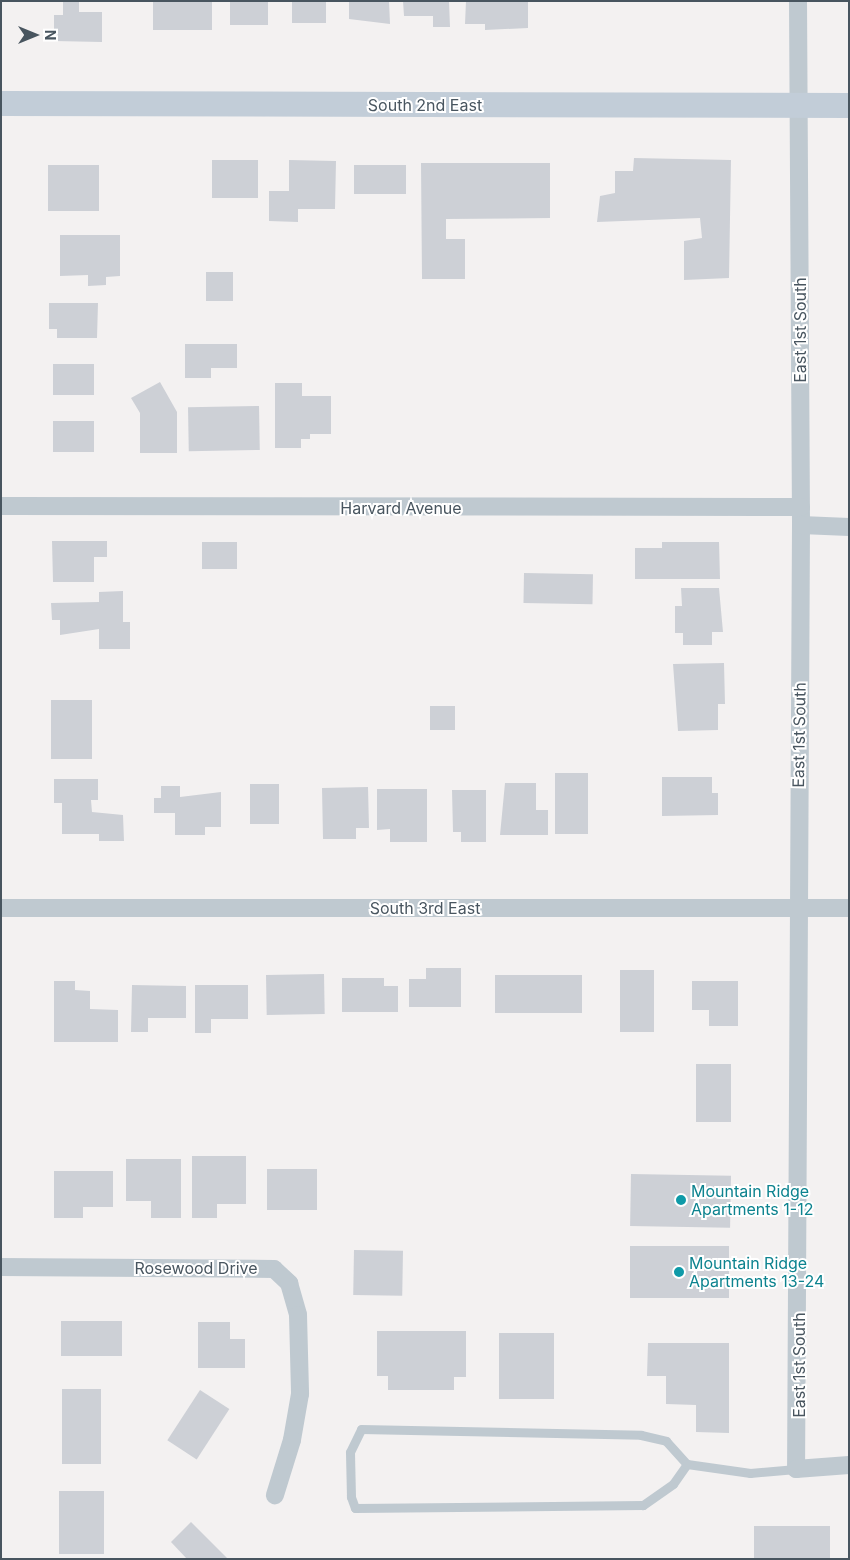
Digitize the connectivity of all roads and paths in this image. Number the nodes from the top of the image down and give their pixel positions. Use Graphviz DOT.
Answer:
graph roads {
  1 [pos="798,1"];
  2 [pos="1,103"];
  3 [pos="800,105"];
  4 [pos="849,105"];
  5 [pos="1,506"];
  6 [pos="801,507"];
  7 [pos="801,526"];
  8 [pos="849,527"];
  9 [pos="797,907"];
  10 [pos="1,908"];
  11 [pos="849,908"];
  12 [pos="1,1267"];
  13 [pos="687,1464"];
  14 [pos="849,1465"];
  15 [pos="796,1469"];
  16 [pos="275,1495"];
  1 -- 3 [label="street, East 1st South"];
  2 -- 3 [label="main road, South 2nd East"];
  3 -- 4 [label="main road, South 2nd East"];
  3 -- 6 [label="street, East 1st South"];
  5 -- 6 [label="street, Harvard Avenue"];
  6 -- 7 [label="street, East 1st South"];
  7 -- 8 [label="street"];
  7 -- 9 [label="street, East 1st South"];
  9 -- 10 [label="street, South 3rd East"];
  9 -- 11 [label="street, South 3rd East"];
  9 -- 15 [label="street, East 1st South"];
  12 -- 16 [label="street, Rosewood Drive"];
  13 -- 13 [label="lane"];
  13 -- 15 [label="lane"];
  14 -- 15 [label="street"];
}
